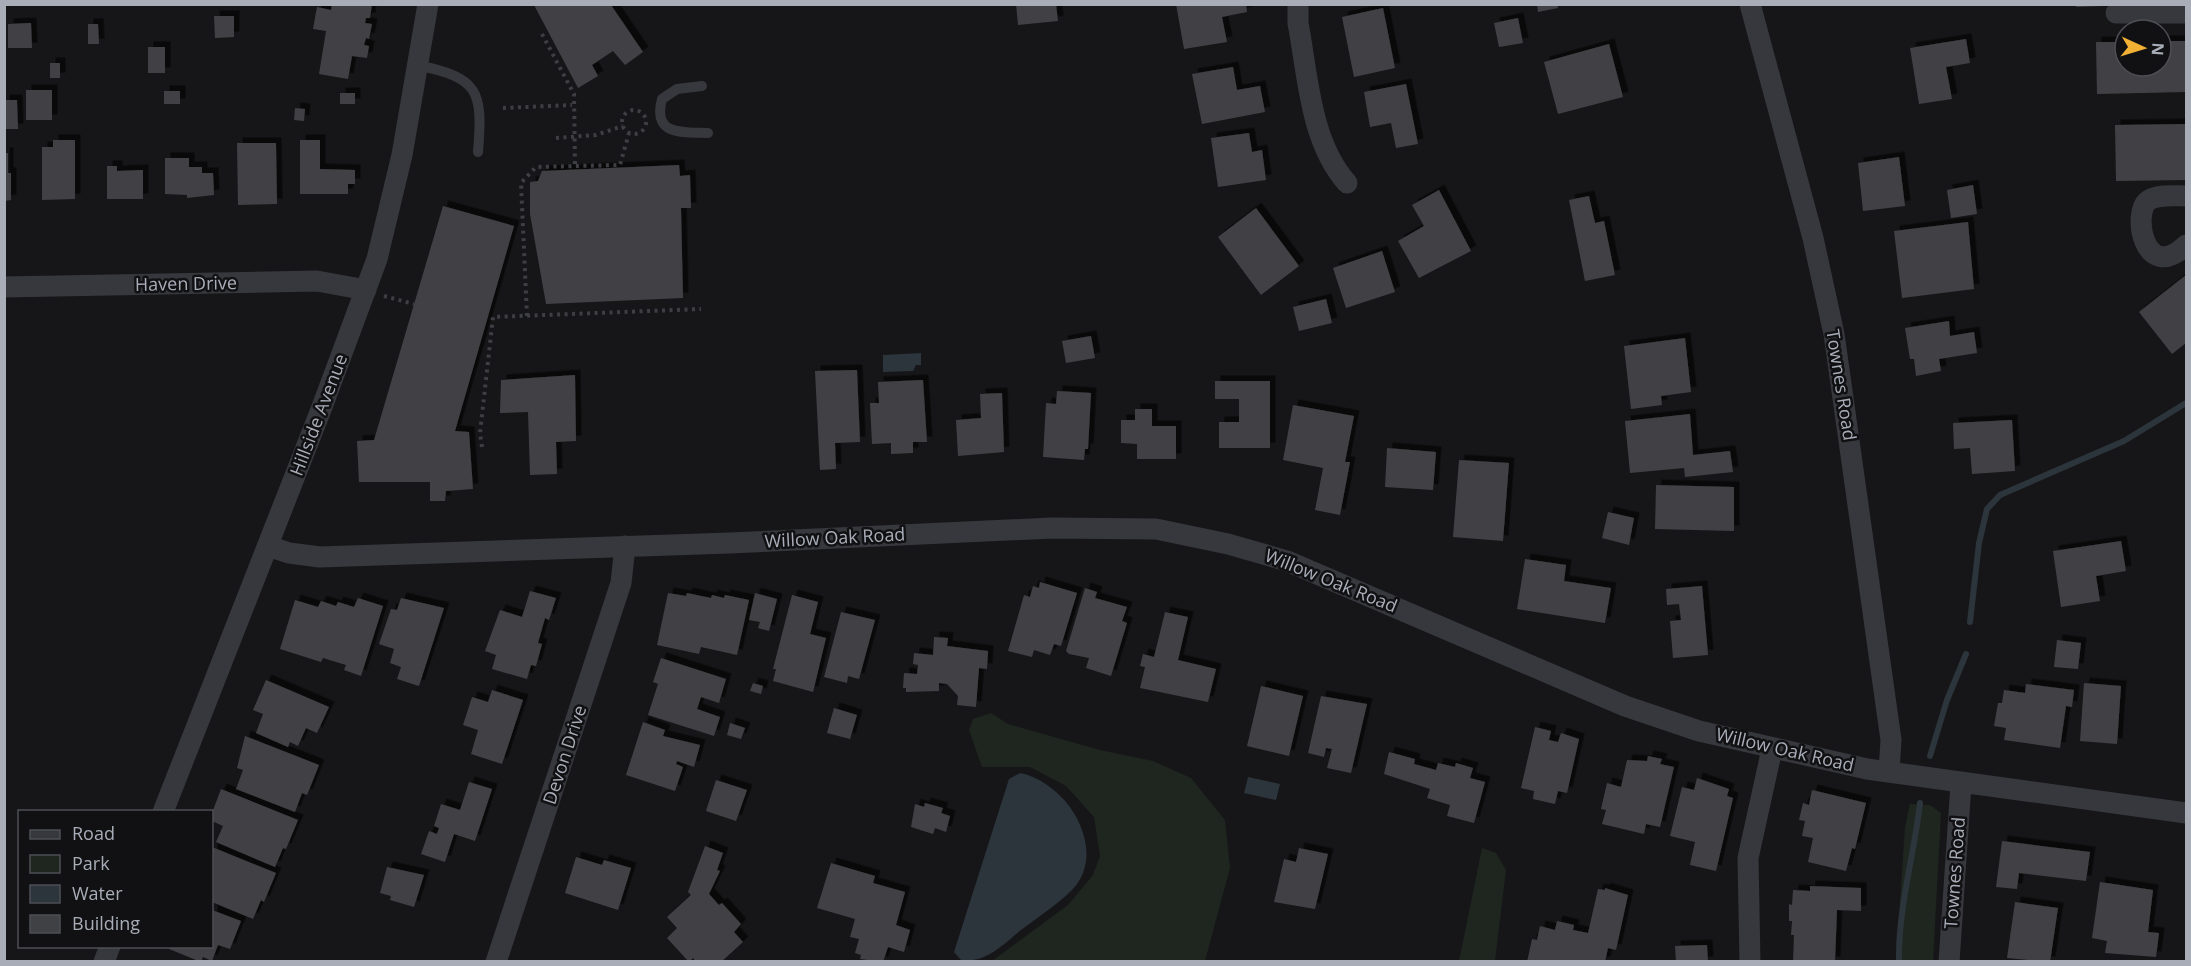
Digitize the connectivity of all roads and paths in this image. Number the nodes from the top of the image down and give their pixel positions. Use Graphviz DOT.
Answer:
graph roads {
  1 [pos="428,4"];
  2 [pos="1298,4"];
  3 [pos="1750,4"];
  4 [pos="2158,9"];
  5 [pos="2116,13"];
  6 [pos="2187,13"];
  7 [pos="542,34"];
  8 [pos="417,65"];
  9 [pos="702,86"];
  10 [pos="572,105"];
  11 [pos="503,108"];
  12 [pos="623,126"];
  13 [pos="629,133"];
  14 [pos="708,134"];
  15 [pos="574,136"];
  16 [pos="556,138"];
  17 [pos="478,152"];
  18 [pos="575,166"];
  19 [pos="1347,183"];
  20 [pos="2187,196"];
  21 [pos="2187,245"];
  22 [pos="4,287"];
  23 [pos="374,293"];
  24 [pos="414,304"];
  25 [pos="701,309"];
  26 [pos="527,316"];
  27 [pos="482,447"];
  28 [pos="268,546"];
  29 [pos="625,546"];
  30 [pos="1772,749"];
  31 [pos="1889,772"];
  32 [pos="1961,784"];
  33 [pos="164,810"];
  34 [pos="2187,813"];
  35 [pos="496,962"];
  36 [pos="1750,962"];
  37 [pos="1949,962"];
  1 -- 8 [label="street, Hillside Avenue"];
  2 -- 19 [label="street"];
  3 -- 31 [label="street, Townes Road"];
  4 -- 5 [label="street"];
  4 -- 6 [label="street"];
  7 -- 10 [label="path"];
  8 -- 17 [label="lane"];
  8 -- 23 [label="street, Hillside Avenue"];
  9 -- 14 [label="lane"];
  10 -- 11 [label="path"];
  10 -- 15 [label="path"];
  12 -- 13 [label="path"];
  12 -- 13 [label="path"];
  12 -- 15 [label="path"];
  13 -- 18 [label="path"];
  15 -- 16 [label="path"];
  15 -- 18 [label="path"];
  18 -- 26 [label="path"];
  20 -- 21 [label="street"];
  22 -- 23 [label="street, Haven Drive"];
  23 -- 24 [label="path"];
  23 -- 28 [label="street, Hillside Avenue"];
  25 -- 26 [label="path"];
  26 -- 27 [label="path"];
  28 -- 29 [label="street, Willow Oak Road"];
  28 -- 33 [label="street, Hillside Avenue"];
  29 -- 30 [label="street, Willow Oak Road"];
  29 -- 35 [label="street, Devon Drive"];
  30 -- 31 [label="street, Willow Oak Road"];
  30 -- 36 [label="street"];
  31 -- 32 [label="street, Willow Oak Road"];
  32 -- 34 [label="street, Willow Oak Road"];
  32 -- 37 [label="street, Townes Road"];
}
